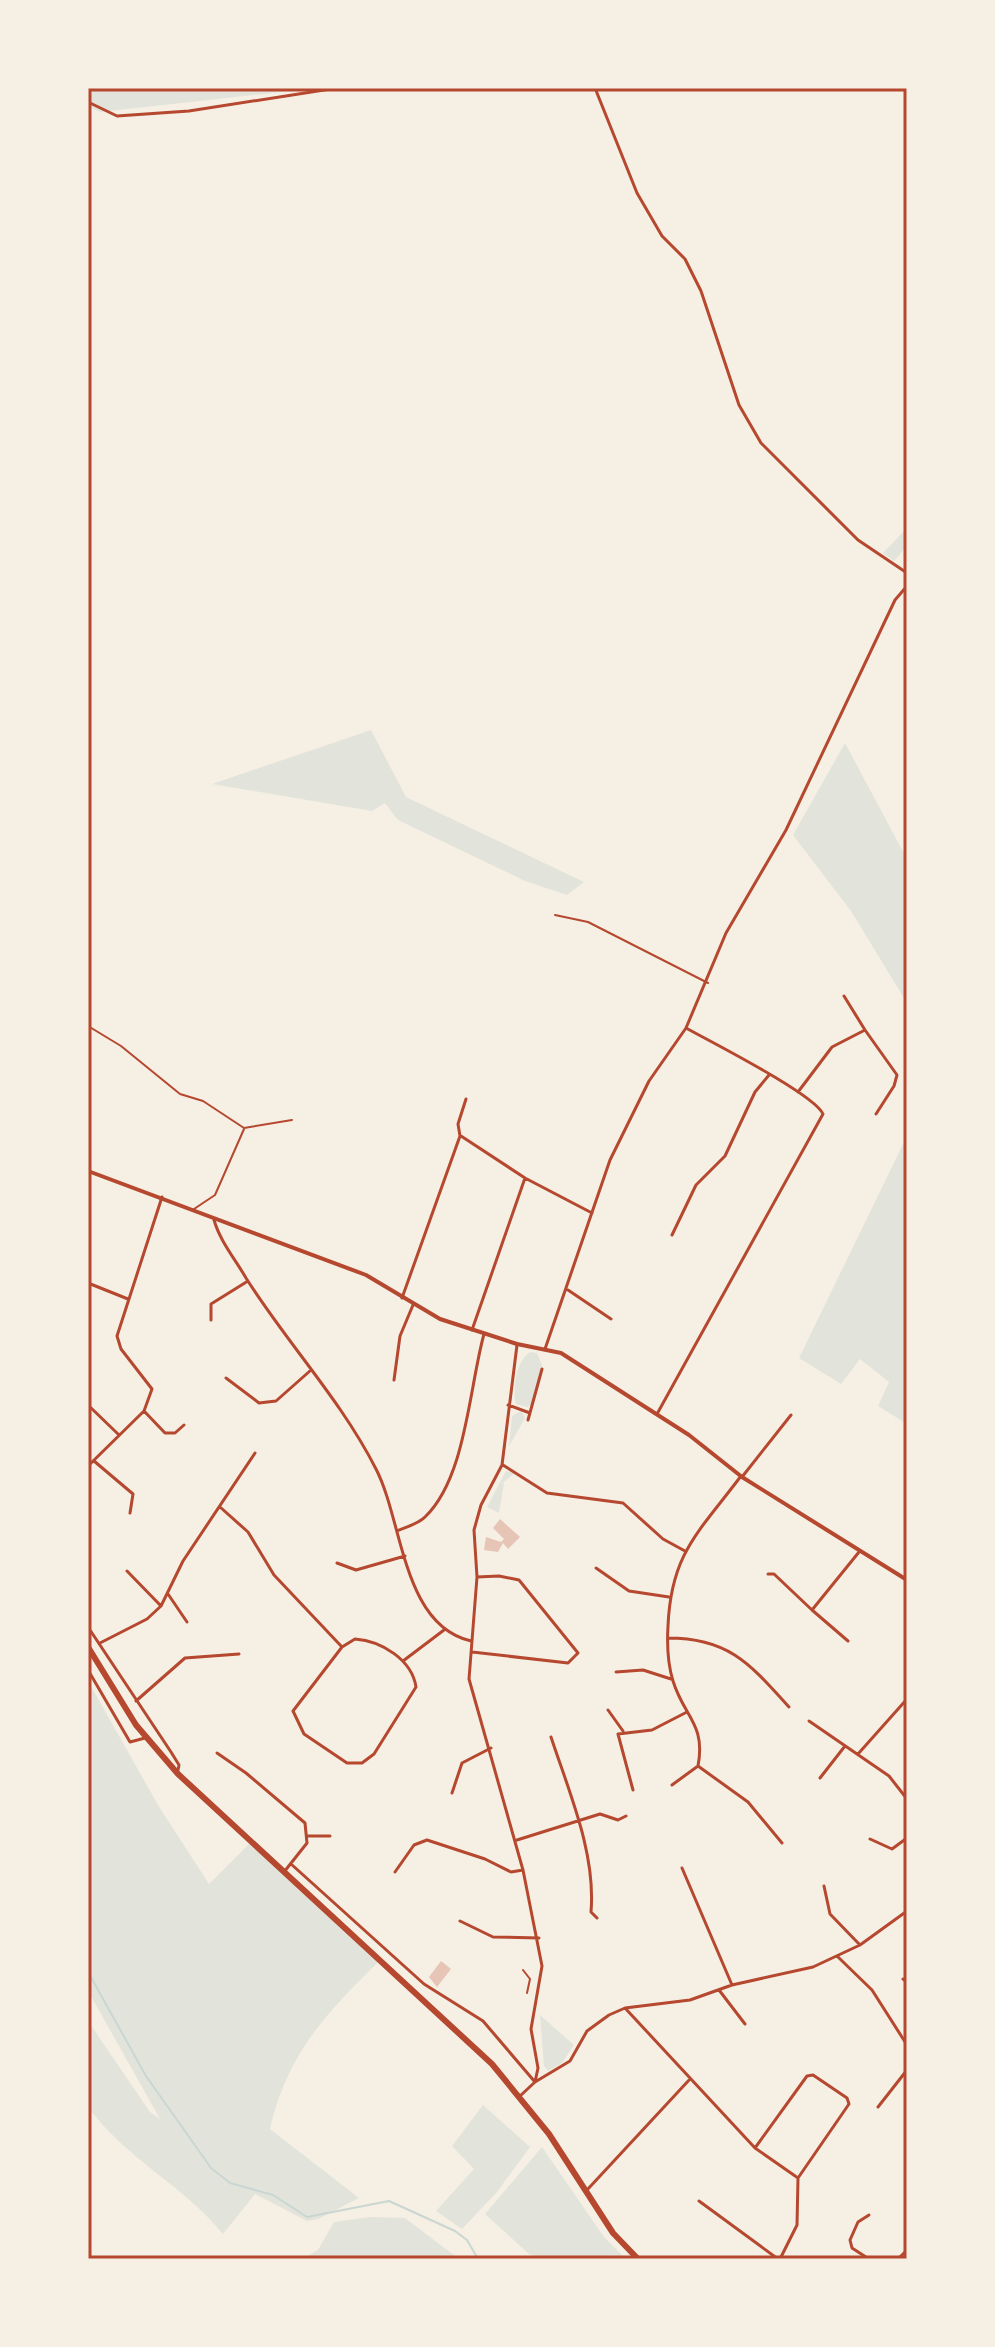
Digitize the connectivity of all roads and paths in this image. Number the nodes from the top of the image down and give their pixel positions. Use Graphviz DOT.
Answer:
graph roads {
  1 [pos="337,88"];
  2 [pos="595,88"];
  3 [pos="88,102"];
  4 [pos="907,573"];
  5 [pos="907,586"];
  6 [pos="555,915"];
  7 [pos="708,983"];
  8 [pos="844,996"];
  9 [pos="88,1026"];
  10 [pos="686,1028"];
  11 [pos="865,1030"];
  12 [pos="769,1075"];
  13 [pos="798,1092"];
  14 [pos="466,1099"];
  15 [pos="876,1114"];
  16 [pos="292,1120"];
  17 [pos="244,1128"];
  18 [pos="460,1136"];
  19 [pos="88,1171"];
  20 [pos="525,1178"];
  21 [pos="162,1197"];
  22 [pos="194,1209"];
  23 [pos="592,1213"];
  24 [pos="213,1217"];
  25 [pos="672,1235"];
  26 [pos="248,1281"];
  27 [pos="88,1283"];
  28 [pos="567,1289"];
  29 [pos="402,1298"];
  30 [pos="128,1299"];
  31 [pos="413,1305"];
  32 [pos="611,1319"];
  33 [pos="211,1320"];
  34 [pos="472,1330"];
  35 [pos="484,1334"];
  36 [pos="517,1344"];
  37 [pos="544,1350"];
  38 [pos="542,1369"];
  39 [pos="311,1370"];
  40 [pos="226,1378"];
  41 [pos="394,1380"];
  42 [pos="508,1405"];
  43 [pos="89,1406"];
  44 [pos="144,1411"];
  45 [pos="530,1413"];
  46 [pos="657,1414"];
  47 [pos="791,1415"];
  48 [pos="528,1420"];
  49 [pos="184,1425"];
  50 [pos="118,1434"];
  51 [pos="255,1453"];
  52 [pos="94,1461"];
  53 [pos="502,1465"];
  54 [pos="88,1466"];
  55 [pos="742,1477"];
  56 [pos="220,1507"];
  57 [pos="130,1513"];
  58 [pos="397,1531"];
  59 [pos="685,1551"];
  60 [pos="859,1552"];
  61 [pos="405,1556"];
  62 [pos="337,1563"];
  63 [pos="596,1568"];
  64 [pos="127,1571"];
  65 [pos="768,1574"];
  66 [pos="477,1577"];
  67 [pos="907,1580"];
  68 [pos="168,1594"];
  69 [pos="669,1597"];
  70 [pos="161,1606"];
  71 [pos="812,1610"];
  72 [pos="187,1622"];
  73 [pos="88,1627"];
  74 [pos="444,1630"];
  75 [pos="668,1638"];
  76 [pos="471,1641"];
  77 [pos="848,1641"];
  78 [pos="100,1643"];
  79 [pos="88,1647"];
  80 [pos="342,1647"];
  81 [pos="470,1652"];
  82 [pos="239,1654"];
  83 [pos="403,1661"];
  84 [pos="88,1670"];
  85 [pos="616,1672"];
  86 [pos="673,1680"];
  87 [pos="907,1699"];
  88 [pos="135,1702"];
  89 [pos="789,1707"];
  90 [pos="608,1710"];
  91 [pos="687,1712"];
  92 [pos="809,1721"];
  93 [pos="623,1731"];
  94 [pos="147,1737"];
  95 [pos="551,1737"];
  96 [pos="845,1746"];
  97 [pos="491,1747"];
  98 [pos="217,1753"];
  99 [pos="858,1754"];
  100 [pos="698,1766"];
  101 [pos="178,1774"];
  102 [pos="820,1778"];
  103 [pos="672,1785"];
  104 [pos="633,1790"];
  105 [pos="452,1793"];
  106 [pos="907,1799"];
  107 [pos="626,1816"];
  108 [pos="579,1821"];
  109 [pos="308,1836"];
  110 [pos="330,1836"];
  111 [pos="907,1838"];
  112 [pos="870,1839"];
  113 [pos="515,1840"];
  114 [pos="782,1843"];
  115 [pos="291,1864"];
  116 [pos="682,1868"];
  117 [pos="523,1870"];
  118 [pos="284,1872"];
  119 [pos="395,1872"];
  120 [pos="824,1886"];
  121 [pos="907,1911"];
  122 [pos="597,1918"];
  123 [pos="460,1921"];
  124 [pos="539,1938"];
  125 [pos="860,1945"];
  126 [pos="838,1957"];
  127 [pos="523,1970"];
  128 [pos="530,1980"];
  129 [pos="537,1983"];
  130 [pos="732,1985"];
  131 [pos="719,1990"];
  132 [pos="527,1993"];
  133 [pos="625,2008"];
  134 [pos="745,2024"];
  135 [pos="906,2042"];
  136 [pos="907,2070"];
  137 [pos="690,2079"];
  138 [pos="535,2082"];
  139 [pos="520,2096"];
  140 [pos="878,2107"];
  141 [pos="755,2148"];
  142 [pos="798,2178"];
  143 [pos="586,2191"];
  144 [pos="699,2201"];
  145 [pos="869,2215"];
  146 [pos="907,2250"];
  147 [pos="638,2259"];
  148 [pos="779,2259"];
  149 [pos="869,2259"];
  150 [pos="898,2259"];
  1 -- 3 [label="street"];
  2 -- 4 [label="street"];
  5 -- 7 [label="street"];
  6 -- 7 [label="lane"];
  7 -- 10 [label="street"];
  8 -- 11 [label="street"];
  9 -- 17 [label="lane"];
  10 -- 12 [label="street"];
  10 -- 23 [label="street"];
  11 -- 13 [label="street"];
  11 -- 15 [label="street"];
  12 -- 13 [label="street"];
  12 -- 25 [label="street"];
  13 -- 46 [label="street"];
  14 -- 18 [label="street"];
  16 -- 17 [label="lane"];
  17 -- 22 [label="lane"];
  18 -- 20 [label="street"];
  18 -- 29 [label="street"];
  19 -- 21 [label="street"];
  20 -- 23 [label="street"];
  20 -- 34 [label="street"];
  21 -- 22 [label="street"];
  21 -- 30 [label="street"];
  22 -- 24 [label="street"];
  23 -- 28 [label="street"];
  24 -- 26 [label="street"];
  24 -- 29 [label="street"];
  26 -- 33 [label="street"];
  26 -- 39 [label="street"];
  27 -- 30 [label="street"];
  28 -- 32 [label="street"];
  28 -- 37 [label="street"];
  29 -- 31 [label="street"];
  30 -- 44 [label="street"];
  31 -- 34 [label="street"];
  31 -- 41 [label="street"];
  34 -- 35 [label="street"];
  35 -- 36 [label="street"];
  35 -- 58 [label="street"];
  36 -- 37 [label="street"];
  36 -- 42 [label="street"];
  37 -- 46 [label="street"];
  38 -- 45 [label="street"];
  39 -- 40 [label="street"];
  39 -- 58 [label="street"];
  42 -- 45 [label="street"];
  42 -- 53 [label="street"];
  43 -- 50 [label="street"];
  44 -- 49 [label="street"];
  44 -- 50 [label="street"];
  45 -- 48 [label="street"];
  46 -- 55 [label="street"];
  47 -- 55 [label="street"];
  50 -- 52 [label="street"];
  51 -- 56 [label="street"];
  52 -- 54 [label="street"];
  52 -- 57 [label="street"];
  53 -- 59 [label="street"];
  53 -- 66 [label="street"];
  55 -- 59 [label="street"];
  55 -- 60 [label="street"];
  56 -- 68 [label="street"];
  56 -- 80 [label="street"];
  58 -- 61 [label="street"];
  59 -- 69 [label="street"];
  60 -- 67 [label="street"];
  60 -- 71 [label="street"];
  61 -- 62 [label="street"];
  61 -- 74 [label="street"];
  63 -- 69 [label="street"];
  64 -- 70 [label="street"];
  65 -- 71 [label="street"];
  66 -- 76 [label="street"];
  66 -- 81 [label="street"];
  68 -- 70 [label="street"];
  68 -- 72 [label="street"];
  69 -- 75 [label="street"];
  70 -- 78 [label="street"];
  71 -- 77 [label="street"];
  73 -- 78 [label="street"];
  74 -- 76 [label="street"];
  74 -- 83 [label="street"];
  75 -- 86 [label="street"];
  75 -- 89 [label="street"];
  76 -- 81 [label="street"];
  78 -- 88 [label="street"];
  79 -- 94 [label="highway"];
  80 -- 83 [label="street"];
  80 -- 83 [label="street"];
  81 -- 97 [label="street"];
  82 -- 88 [label="street"];
  84 -- 94 [label="street"];
  85 -- 86 [label="street"];
  86 -- 91 [label="street"];
  87 -- 99 [label="street"];
  88 -- 101 [label="street"];
  90 -- 93 [label="street"];
  91 -- 93 [label="street"];
  91 -- 100 [label="street"];
  92 -- 96 [label="street"];
  93 -- 104 [label="street"];
  94 -- 101 [label="highway"];
  95 -- 108 [label="street"];
  96 -- 99 [label="street"];
  96 -- 102 [label="street"];
  97 -- 105 [label="street"];
  97 -- 113 [label="street"];
  98 -- 109 [label="street"];
  99 -- 106 [label="street"];
  100 -- 103 [label="street"];
  100 -- 114 [label="street"];
  101 -- 118 [label="highway"];
  107 -- 108 [label="street"];
  108 -- 113 [label="street"];
  108 -- 122 [label="street"];
  109 -- 110 [label="street"];
  109 -- 115 [label="street"];
  111 -- 112 [label="street"];
  113 -- 117 [label="street"];
  115 -- 118 [label="street"];
  115 -- 138 [label="street"];
  116 -- 130 [label="street"];
  117 -- 119 [label="street"];
  117 -- 124 [label="street"];
  118 -- 139 [label="highway"];
  120 -- 125 [label="street"];
  121 -- 125 [label="street"];
  123 -- 124 [label="street"];
  124 -- 129 [label="street"];
  125 -- 126 [label="street"];
  126 -- 130 [label="street"];
  126 -- 135 [label="street"];
  127 -- 128 [label="lane"];
  128 -- 129 [label="street"];
  128 -- 132 [label="lane"];
  129 -- 138 [label="street"];
  130 -- 131 [label="street"];
  131 -- 133 [label="street"];
  131 -- 134 [label="street"];
  133 -- 137 [label="street"];
  133 -- 138 [label="street"];
  136 -- 140 [label="street"];
  137 -- 141 [label="street"];
  137 -- 143 [label="street"];
  138 -- 139 [label="street"];
  139 -- 143 [label="highway"];
  141 -- 142 [label="street"];
  141 -- 142 [label="street"];
  142 -- 148 [label="street"];
  143 -- 147 [label="highway"];
  144 -- 148 [label="street"];
  145 -- 149 [label="street"];
  146 -- 150 [label="street"];
}
